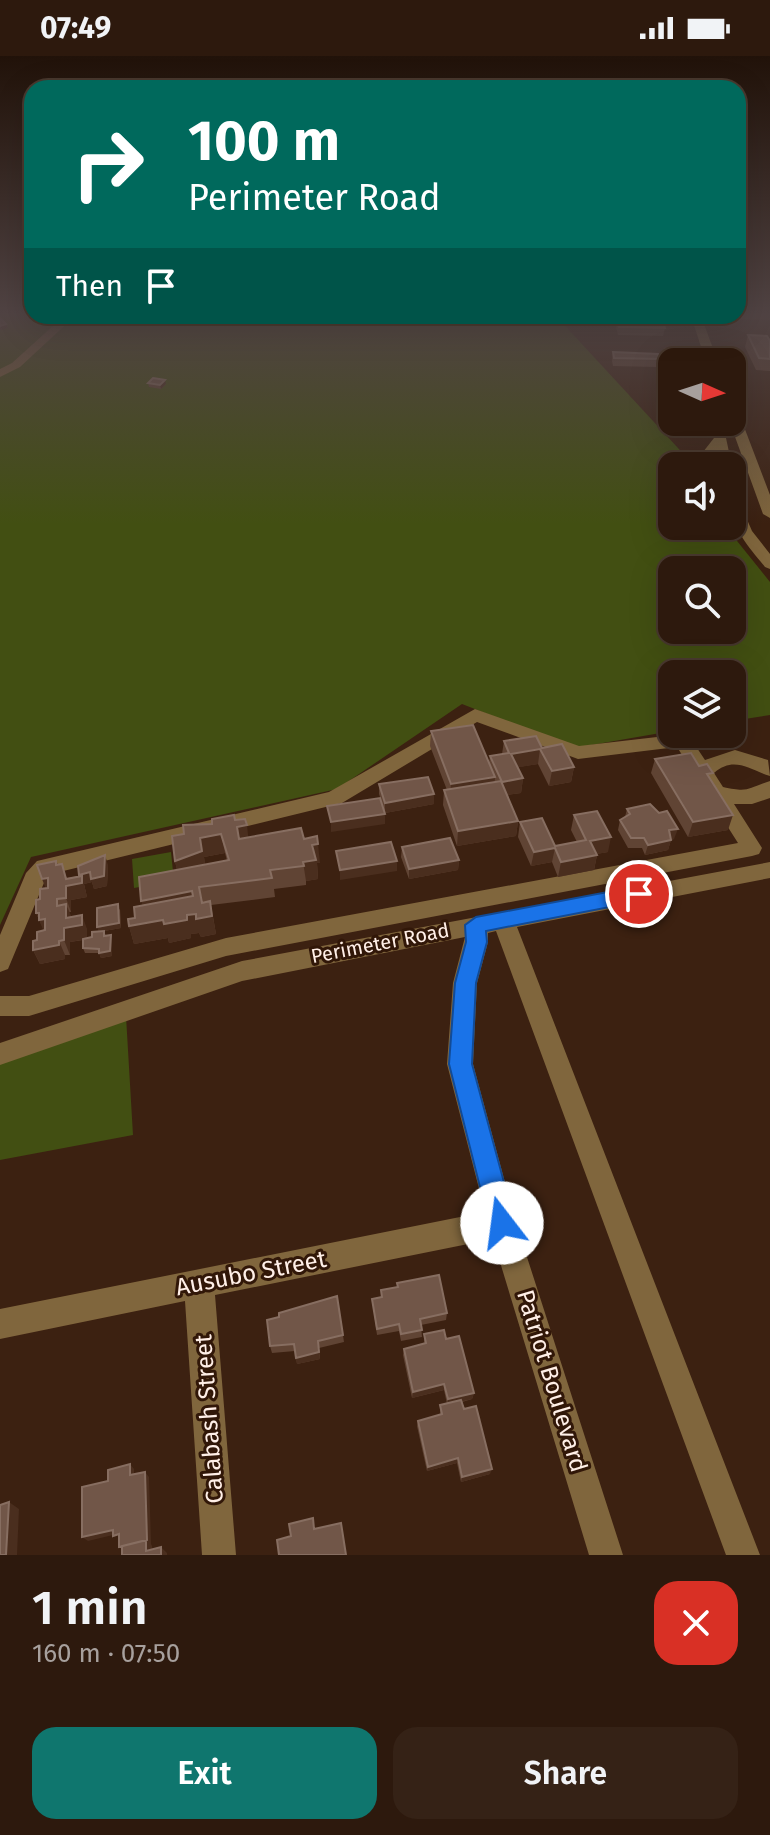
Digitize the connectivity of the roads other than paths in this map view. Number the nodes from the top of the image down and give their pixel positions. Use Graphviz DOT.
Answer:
graph roads {
  1 [pos="741,436"];
  2 [pos="720,438"];
  3 [pos="710,452"];
  4 [pos="722,452"];
  5 [pos="746,509"];
  6 [pos="769,512"];
  7 [pos="746,527"];
  8 [pos="770,564"];
  9 [pos="770,769"];
  10 [pos="703,772"];
  11 [pos="770,788"];
  12 [pos="717,793"];
  13 [pos="770,870"];
  14 [pos="490,922"];
  15 [pos="0,962"];
  16 [pos="0,1006"];
  17 [pos="0,1054"];
  18 [pos="502,1223"];
  19 [pos="199,1283"];
  20 [pos="0,1324"];
  21 [pos="219,1555"];
  22 [pos="606,1555"];
  23 [pos="743,1555"];
  1 -- 6 [label="street"];
  2 -- 3 [label="street"];
  2 -- 4 [label="street"];
  5 -- 6 [label="street"];
  7 -- 8 [label="street"];
  9 -- 10 [label="street"];
  10 -- 12 [label="street"];
  10 -- 15 [label="street"];
  11 -- 12 [label="street"];
  12 -- 16 [label="street"];
  13 -- 14 [label="street, Perimeter Road"];
  14 -- 17 [label="street, Perimeter Road"];
  14 -- 18 [label="street, Patriot Boulevard"];
  14 -- 23 [label="street"];
  18 -- 19 [label="street, Ausubo Street"];
  18 -- 22 [label="street, Patriot Boulevard"];
  19 -- 20 [label="street, Ausubo Street"];
  19 -- 21 [label="street, Calabash Street"];
}
